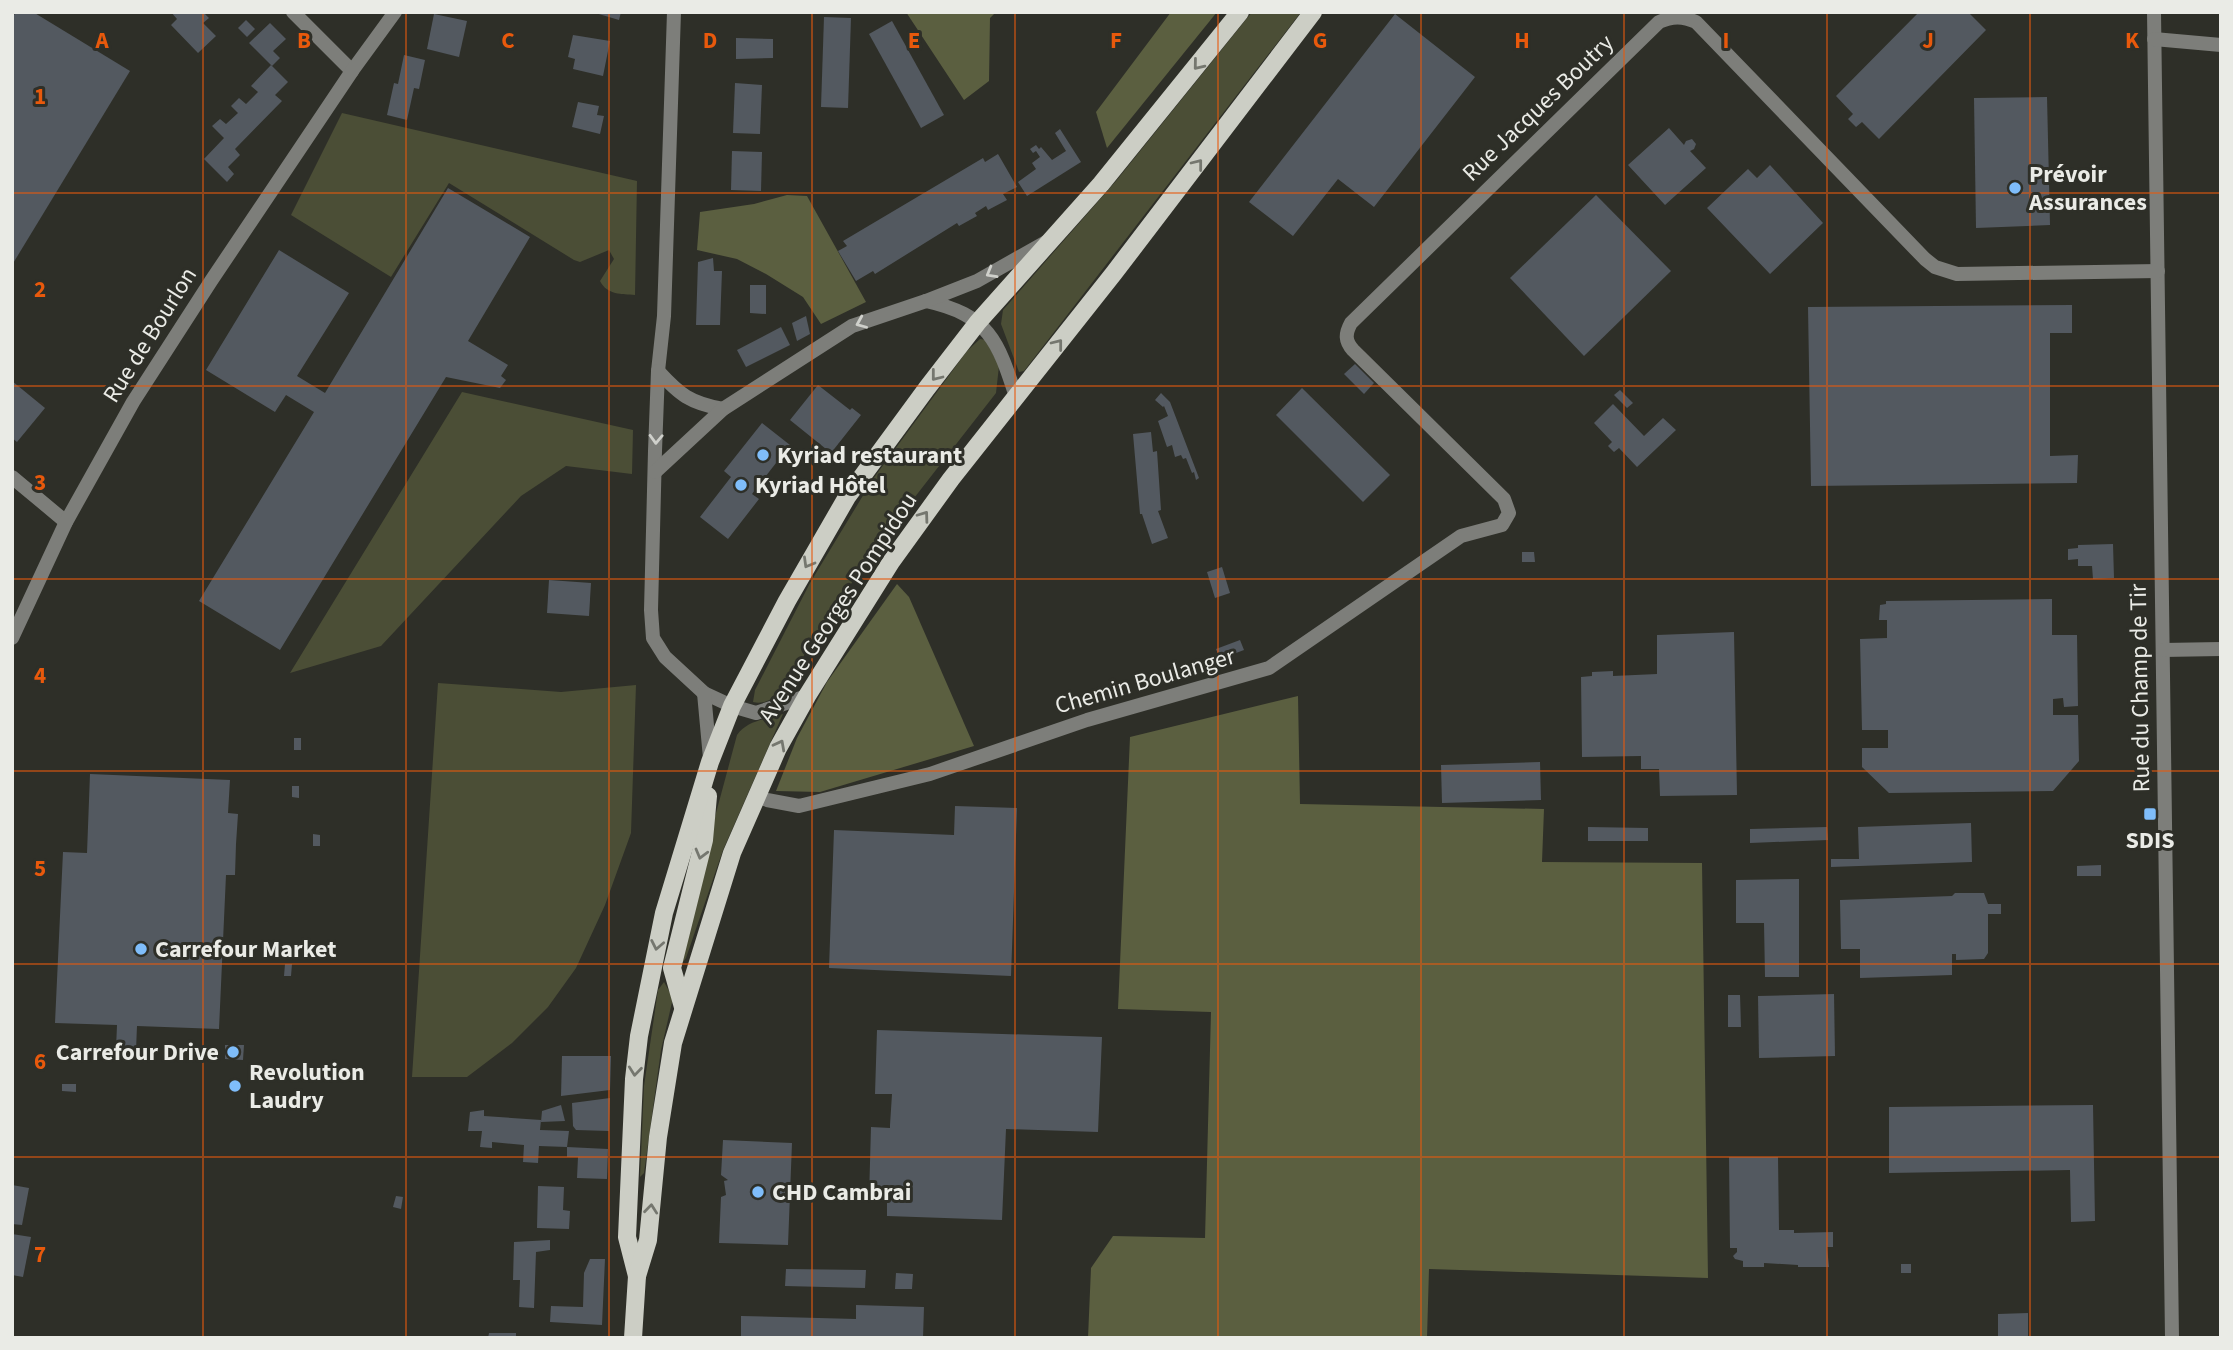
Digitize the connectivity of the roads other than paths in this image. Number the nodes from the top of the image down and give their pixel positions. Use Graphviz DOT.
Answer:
graph roads {
  1 [pos="293,12"];
  2 [pos="395,12"];
  3 [pos="674,12"];
  4 [pos="1240,12"];
  5 [pos="1313,12"];
  6 [pos="2154,12"];
  7 [pos="2154,38"];
  8 [pos="2221,45"];
  9 [pos="352,71"];
  10 [pos="1050,239"];
  11 [pos="2158,271"];
  12 [pos="926,301"];
  13 [pos="978,322"];
  14 [pos="658,371"];
  15 [pos="1016,397"];
  16 [pos="723,408"];
  17 [pos="655,472"];
  18 [pos="12,477"];
  19 [pos="1509,513"];
  20 [pos="66,522"];
  21 [pos="14,631"];
  22 [pos="2221,649"];
  23 [pos="2163,650"];
  24 [pos="704,694"];
  25 [pos="807,696"];
  26 [pos="732,706"];
  27 [pos="710,762"];
  28 [pos="756,795"];
  29 [pos="682,1007"];
  30 [pos="637,1276"];
  31 [pos="633,1338"];
  32 [pos="2172,1338"];
  1 -- 9 [label="street"];
  2 -- 9 [label="street, Rue de Bourlon"];
  3 -- 14 [label="street"];
  4 -- 10 [label="main road, Avenue Georges Pompidou, one-way"];
  15 -- 5 [label="main road, Avenue Georges Pompidou, one-way"];
  6 -- 7 [label="street, Rue du Champ de Tir"];
  7 -- 8 [label="street"];
  7 -- 11 [label="street, Rue du Champ de Tir"];
  9 -- 20 [label="street, Rue de Bourlon"];
  10 -- 12 [label="street, one-way"];
  10 -- 13 [label="main road, Avenue Georges Pompidou"];
  11 -- 19 [label="street, Rue Jacques Boutry"];
  11 -- 23 [label="street, Rue du Champ de Tir"];
  12 -- 13 [label="street"];
  12 -- 16 [label="street, one-way"];
  13 -- 15 [label="street"];
  13 -- 26 [label="main road, Avenue Georges Pompidou, one-way"];
  14 -- 16 [label="street"];
  14 -- 17 [label="street, one-way"];
  25 -- 15 [label="main road, Avenue Georges Pompidou, one-way"];
  16 -- 17 [label="street"];
  17 -- 24 [label="street"];
  18 -- 20 [label="street"];
  19 -- 28 [label="street, Chemin Boulanger"];
  20 -- 21 [label="street, Rue de Bourlon"];
  22 -- 23 [label="street"];
  23 -- 32 [label="street, Rue du Champ de Tir"];
  24 -- 26 [label="street"];
  24 -- 27 [label="street"];
  25 -- 26 [label="street"];
  28 -- 25 [label="main road, Avenue Georges Pompidou, one-way"];
  26 -- 27 [label="main road, Avenue Georges Pompidou"];
  27 -- 29 [label="main road, one-way"];
  27 -- 30 [label="main road, Avenue Georges Pompidou, one-way"];
  28 -- 29 [label="main road, Avenue Georges Pompidou"];
  30 -- 29 [label="main road, Avenue Georges Pompidou, one-way"];
  30 -- 31 [label="main road"];
}
